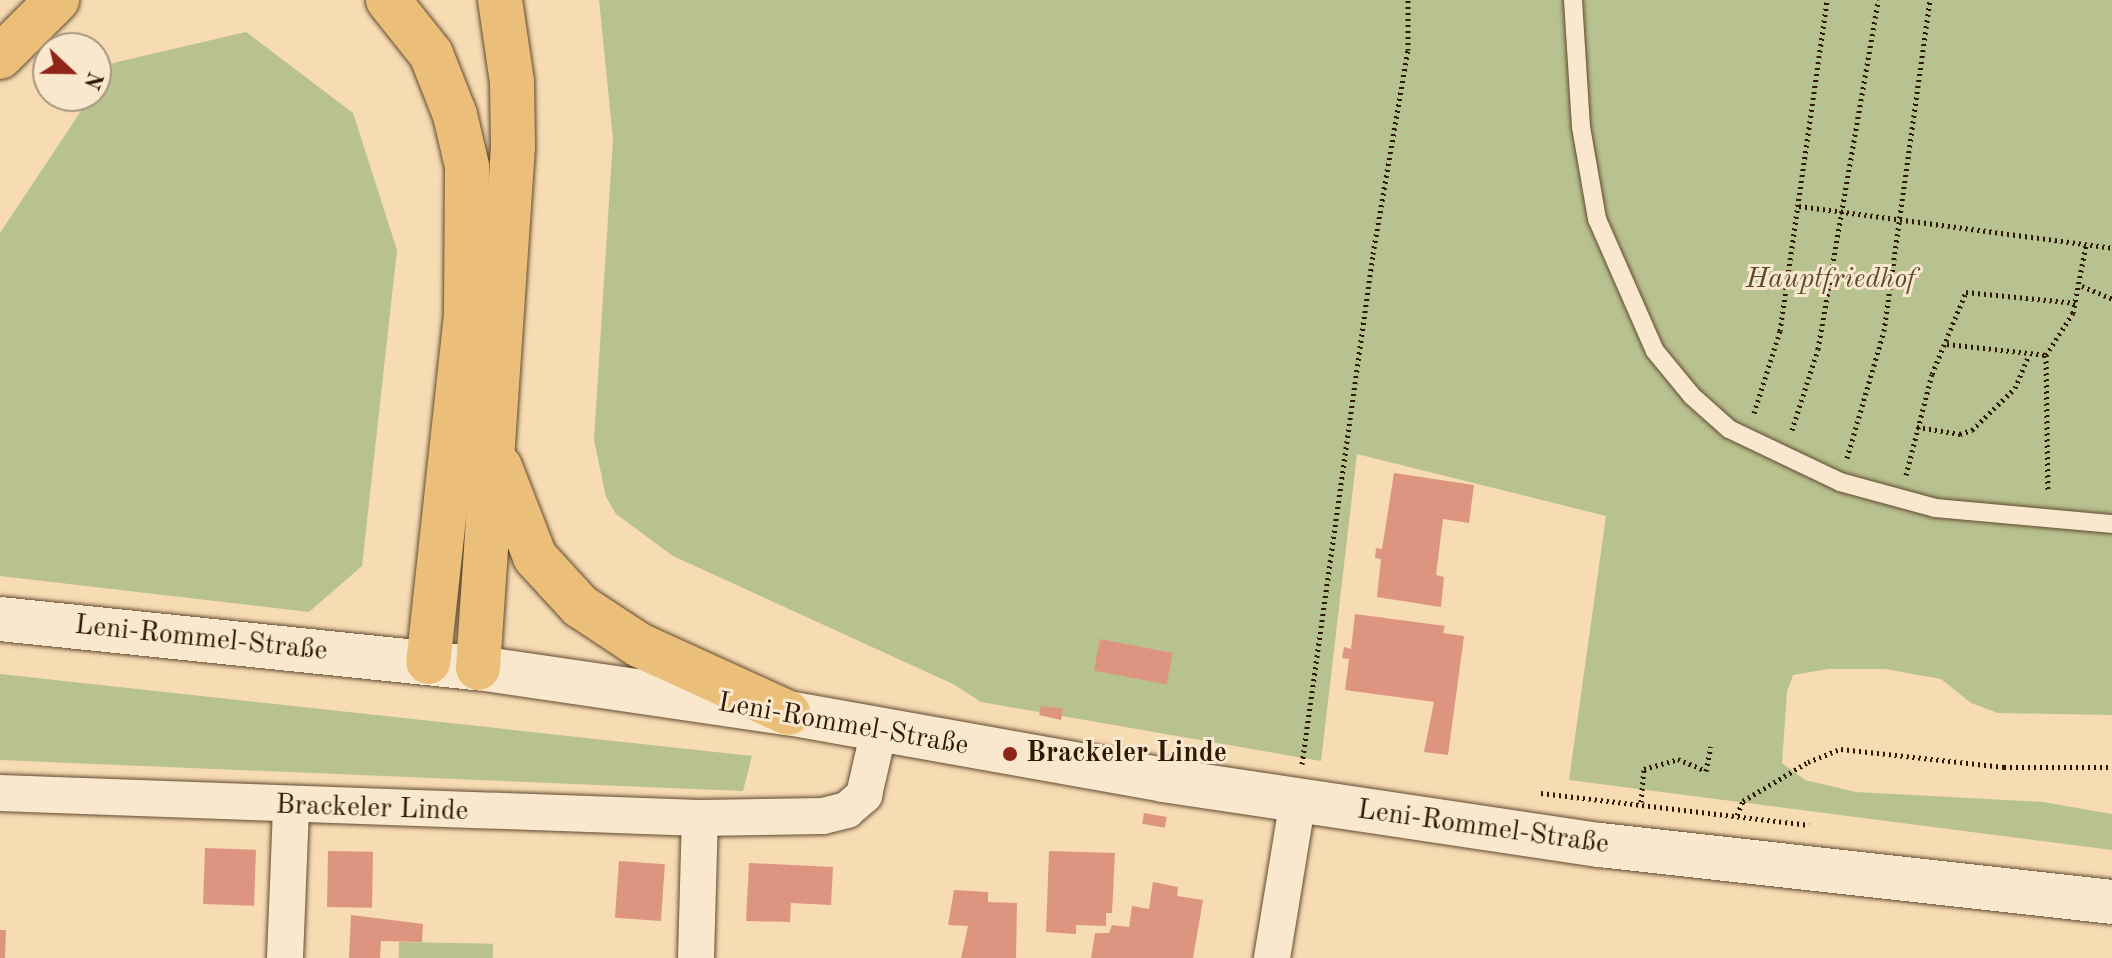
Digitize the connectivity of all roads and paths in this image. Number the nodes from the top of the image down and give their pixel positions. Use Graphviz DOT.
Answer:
graph roads {
  1 [pos="57,0"];
  2 [pos="388,0"];
  3 [pos="500,0"];
  4 [pos="1408,0"];
  5 [pos="1573,0"];
  6 [pos="1827,0"];
  7 [pos="1878,0"];
  8 [pos="1930,0"];
  9 [pos="0,57"];
  10 [pos="1799,206"];
  11 [pos="1845,212"];
  12 [pos="1899,220"];
  13 [pos="2086,245"];
  14 [pos="2112,248"];
  15 [pos="2082,286"];
  16 [pos="2112,299"];
  17 [pos="2076,303"];
  18 [pos="1947,344"];
  19 [pos="2029,355"];
  20 [pos="2046,355"];
  21 [pos="1917,427"];
  22 [pos="1744,436"];
  23 [pos="495,449"];
  24 [pos="1783,457"];
  25 [pos="1840,482"];
  26 [pos="1901,500"];
  27 [pos="2048,520"];
  28 [pos="2112,524"];
  29 [pos="0,619"];
  30 [pos="428,662"];
  31 [pos="478,668"];
  32 [pos="788,713"];
  33 [pos="879,730"];
  34 [pos="1711,746"];
  35 [pos="2112,767"];
  36 [pos="0,793"];
  37 [pos="1298,800"];
  38 [pos="1641,802"];
  39 [pos="291,807"];
  40 [pos="1737,815"];
  41 [pos="700,818"];
  42 [pos="2112,902"];
  43 [pos="285,958"];
  44 [pos="696,958"];
  45 [pos="1272,958"];
  1 -- 9 [label="highway"];
  2 -- 30 [label="highway"];
  3 -- 23 [label="highway"];
  4 -- 37 [label="path"];
  5 -- 22 [label="lane"];
  6 -- 10 [label="path"];
  7 -- 11 [label="path"];
  8 -- 12 [label="path"];
  10 -- 11 [label="path"];
  10 -- 22 [label="path"];
  11 -- 12 [label="path"];
  11 -- 24 [label="path"];
  12 -- 13 [label="path"];
  12 -- 25 [label="path"];
  13 -- 14 [label="path"];
  13 -- 15 [label="path"];
  15 -- 16 [label="path"];
  15 -- 17 [label="path"];
  17 -- 18 [label="path"];
  17 -- 20 [label="path"];
  18 -- 19 [label="path"];
  18 -- 21 [label="path"];
  19 -- 20 [label="path"];
  19 -- 21 [label="path"];
  20 -- 27 [label="path"];
  21 -- 26 [label="path"];
  22 -- 24 [label="lane"];
  23 -- 31 [label="highway"];
  23 -- 32 [label="highway"];
  24 -- 25 [label="lane"];
  25 -- 26 [label="lane"];
  26 -- 27 [label="lane"];
  27 -- 28 [label="lane"];
  29 -- 30 [label="main road, Leni-Rommel-Straße"];
  30 -- 31 [label="main road, Leni-Rommel-Straße"];
  31 -- 32 [label="main road, Leni-Rommel-Straße"];
  32 -- 33 [label="main road, Leni-Rommel-Straße"];
  33 -- 37 [label="main road, Leni-Rommel-Straße"];
  33 -- 41 [label="street, Brackeler Linde"];
  34 -- 38 [label="path"];
  35 -- 40 [label="path"];
  36 -- 39 [label="street, Brackeler Linde"];
  37 -- 42 [label="main road, Leni-Rommel-Straße"];
  37 -- 45 [label="street"];
  39 -- 41 [label="street, Brackeler Linde"];
  39 -- 43 [label="street"];
  41 -- 44 [label="street"];
}
